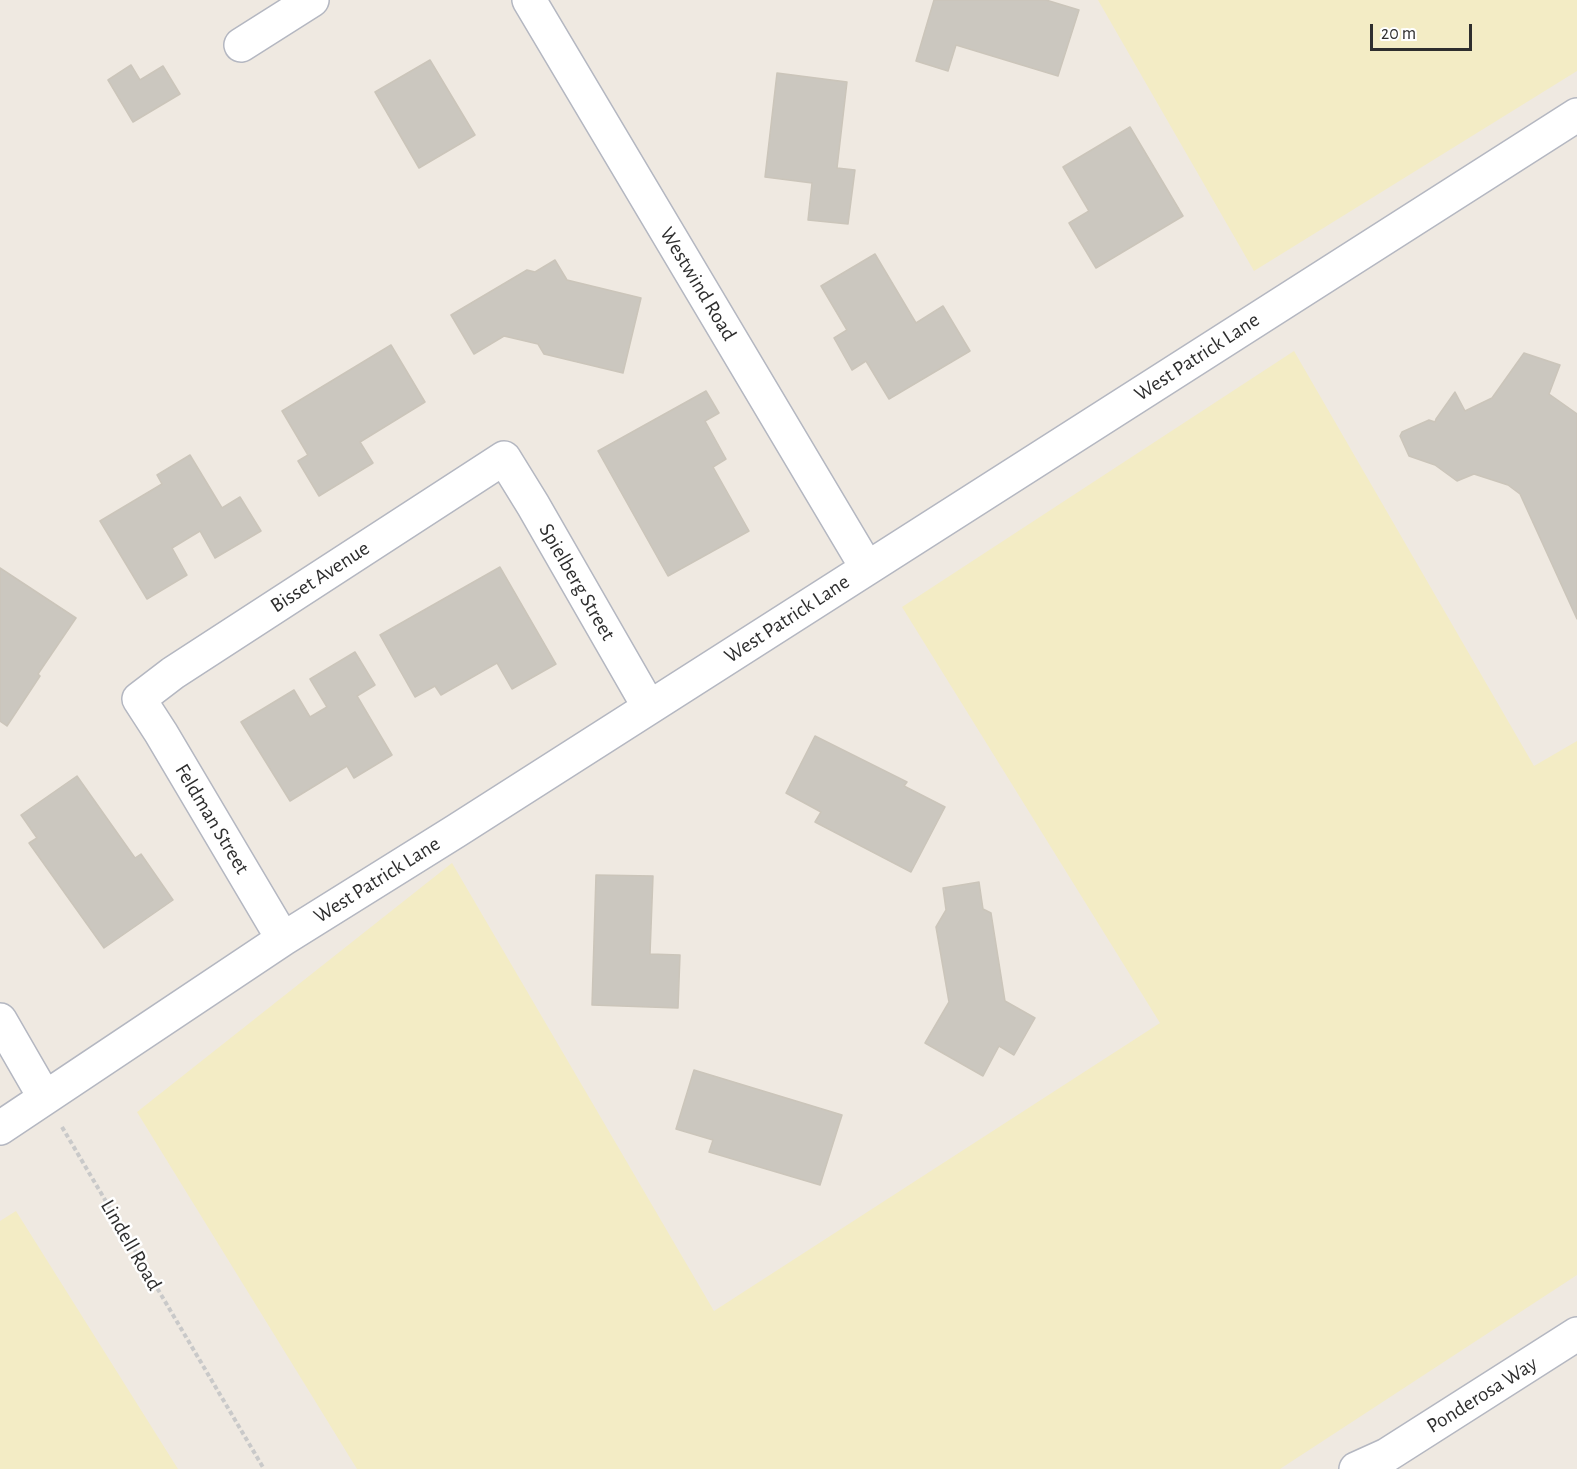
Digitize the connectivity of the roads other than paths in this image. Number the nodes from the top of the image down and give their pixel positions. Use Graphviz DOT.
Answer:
graph roads {
  1 [pos="312,0"];
  2 [pos="529,0"];
  3 [pos="241,45"];
  4 [pos="1577,115"];
  5 [pos="504,458"];
  6 [pos="867,568"];
  7 [pos="139,699"];
  8 [pos="649,707"];
  9 [pos="283,939"];
  10 [pos="0,1020"];
  11 [pos="45,1098"];
  12 [pos="0,1128"];
  13 [pos="1577,1334"];
  14 [pos="1392,1462"];
  15 [pos="1356,1469"];
  1 -- 3 [label="street"];
  2 -- 6 [label="street, Westwind Road"];
  4 -- 6 [label="street, West Patrick Lane"];
  5 -- 7 [label="street, Bisset Avenue"];
  5 -- 8 [label="street, Spielberg Street"];
  6 -- 8 [label="street, West Patrick Lane"];
  7 -- 9 [label="street, Feldman Street"];
  8 -- 9 [label="street, West Patrick Lane"];
  9 -- 11 [label="street, West Patrick Lane"];
  10 -- 11 [label="street"];
  11 -- 12 [label="street, West Patrick Lane"];
  13 -- 14 [label="street, Ponderosa Way"];
  14 -- 15 [label="street, Ponderosa Way"];
}
